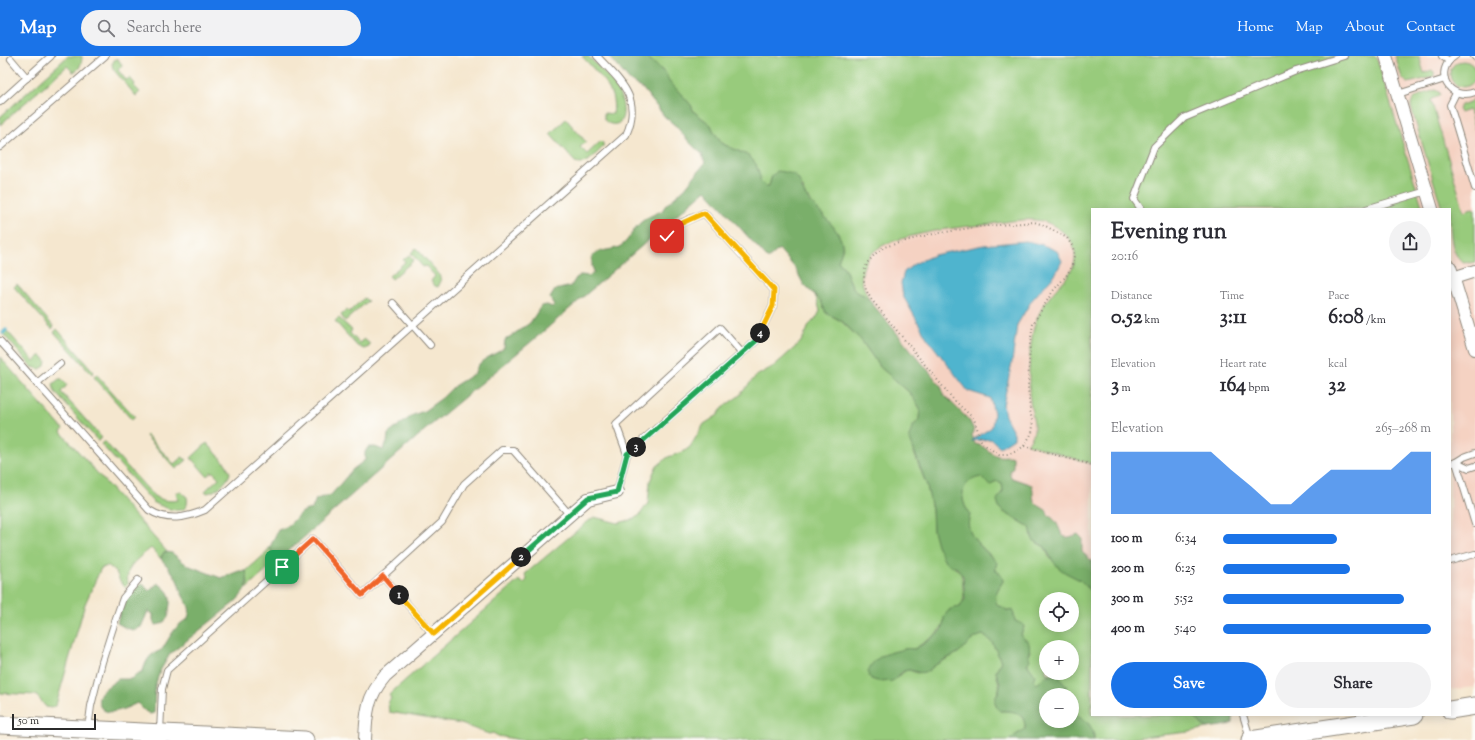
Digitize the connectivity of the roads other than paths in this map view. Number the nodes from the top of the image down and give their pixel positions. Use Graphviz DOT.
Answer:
graph roads {
  1 [pos="52,56"];
  2 [pos="598,56"];
  3 [pos="1344,56"];
  4 [pos="1386,56"];
  5 [pos="1442,56"];
  6 [pos="1455,56"];
  7 [pos="101,57"];
  8 [pos="11,59"];
  9 [pos="1449,61"];
  10 [pos="27,78"];
  11 [pos="1445,79"];
  12 [pos="1475,92"];
  13 [pos="1456,93"];
  14 [pos="1398,94"];
  15 [pos="0,102"];
  16 [pos="0,147"];
  17 [pos="1475,188"];
  18 [pos="1427,191"];
  19 [pos="1141,208"];
  20 [pos="1369,208"];
  21 [pos="1432,208"];
  22 [pos="667,236"];
  23 [pos="1475,272"];
  24 [pos="1452,273"];
  25 [pos="393,303"];
  26 [pos="412,325"];
  27 [pos="0,341"];
  28 [pos="430,345"];
  29 [pos="1475,349"];
  30 [pos="742,353"];
  31 [pos="60,364"];
  32 [pos="38,383"];
  33 [pos="1475,453"];
  34 [pos="627,454"];
  35 [pos="1453,463"];
  36 [pos="1475,466"];
  37 [pos="617,492"];
  38 [pos="569,514"];
  39 [pos="1475,524"];
  40 [pos="1475,554"];
  41 [pos="1451,561"];
  42 [pos="383,576"];
  43 [pos="138,580"];
  44 [pos="434,634"];
  45 [pos="1475,706"];
  46 [pos="1451,710"];
  47 [pos="1243,716"];
  48 [pos="1407,716"];
  49 [pos="0,725"];
  50 [pos="88,729"];
  51 [pos="160,732"];
  52 [pos="305,740"];
  53 [pos="365,740"];
  54 [pos="1250,740"];
  1 -- 10 [label="lane"];
  2 -- 26 [label="lane"];
  3 -- 19 [label="lane"];
  4 -- 14 [label="street"];
  5 -- 9 [label="lane"];
  6 -- 9 [label="lane"];
  7 -- 16 [label="lane"];
  8 -- 10 [label="lane"];
  9 -- 11 [label="lane"];
  10 -- 15 [label="lane"];
  11 -- 13 [label="lane"];
  11 -- 14 [label="lane"];
  12 -- 13 [label="lane"];
  13 -- 17 [label="lane"];
  14 -- 18 [label="street"];
  18 -- 20 [label="lane"];
  18 -- 21 [label="street"];
  22 -- 30 [label="lane"];
  23 -- 24 [label="street"];
  24 -- 29 [label="street"];
  25 -- 26 [label="lane"];
  26 -- 28 [label="lane"];
  26 -- 32 [label="lane"];
  27 -- 32 [label="lane"];
  30 -- 34 [label="lane"];
  30 -- 34 [label="lane"];
  31 -- 32 [label="lane"];
  33 -- 35 [label="lane"];
  34 -- 37 [label="lane"];
  35 -- 36 [label="lane"];
  35 -- 39 [label="lane"];
  37 -- 38 [label="street"];
  38 -- 42 [label="lane"];
  38 -- 44 [label="street"];
  40 -- 41 [label="lane"];
  42 -- 44 [label="lane"];
  42 -- 51 [label="lane"];
  43 -- 50 [label="lane"];
  44 -- 53 [label="street"];
  45 -- 46 [label="main road"];
  47 -- 54 [label="lane"];
  48 -- 54 [label="main road"];
  49 -- 50 [label="main road"];
  50 -- 51 [label="main road"];
  51 -- 52 [label="main road"];
}
